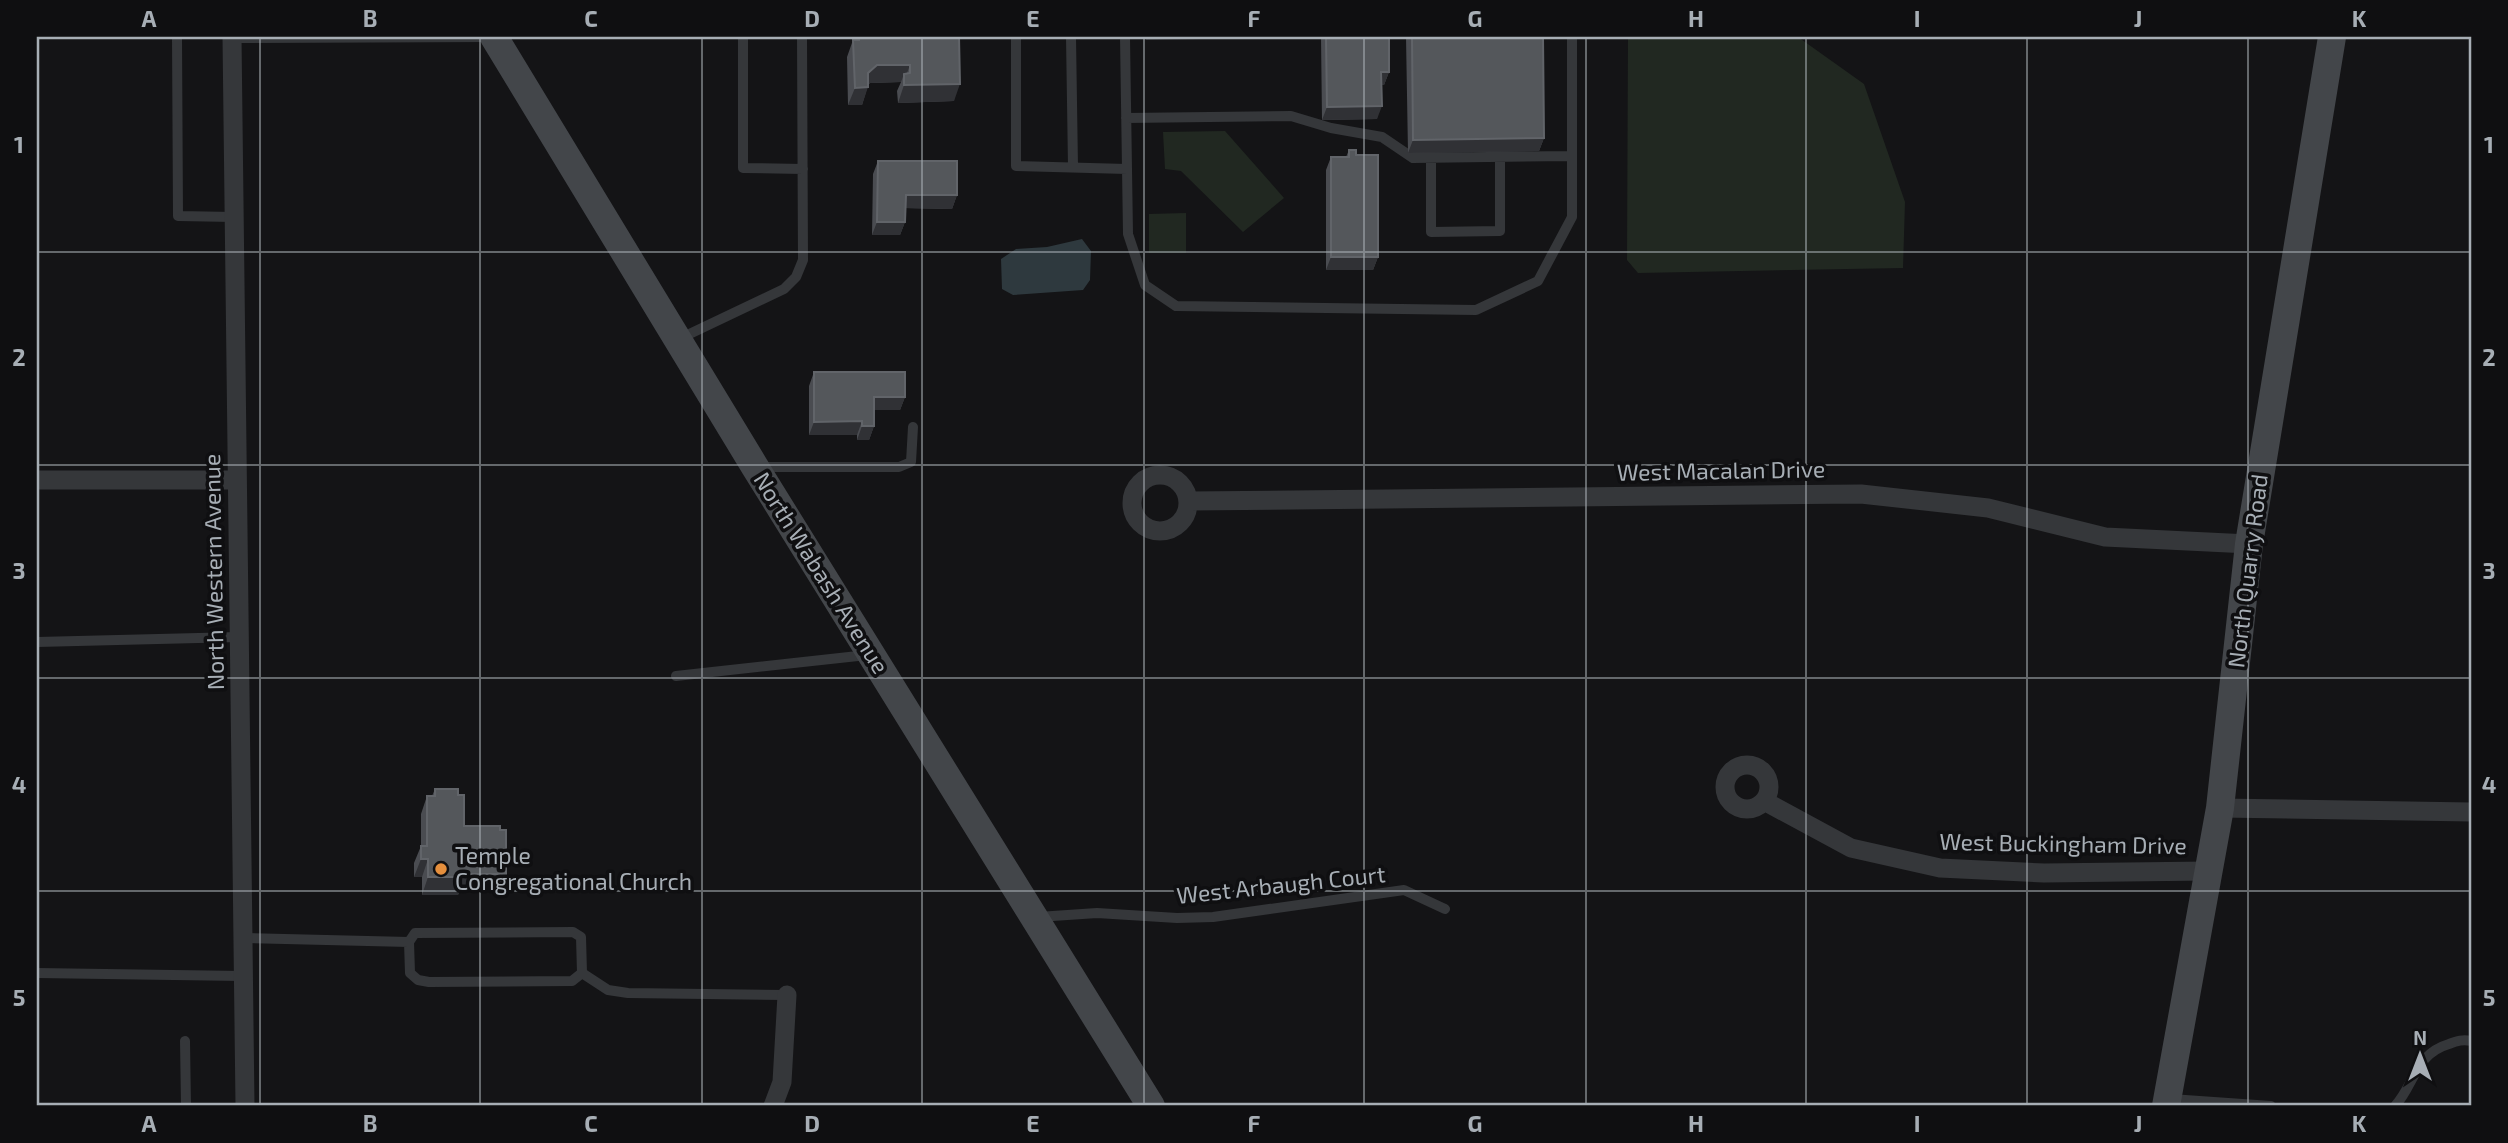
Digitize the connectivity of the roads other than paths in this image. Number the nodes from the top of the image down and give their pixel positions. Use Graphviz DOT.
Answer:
graph roads {
  1 [pos="177,37"];
  2 [pos="232,37"];
  3 [pos="494,37"];
  4 [pos="743,37"];
  5 [pos="802,37"];
  6 [pos="1016,37"];
  7 [pos="1071,37"];
  8 [pos="1125,37"];
  9 [pos="1572,37"];
  10 [pos="2332,37"];
  11 [pos="1126,118"];
  12 [pos="1500,156"];
  13 [pos="1572,156"];
  14 [pos="1431,158"];
  15 [pos="1073,167"];
  16 [pos="803,169"];
  17 [pos="1127,169"];
  18 [pos="234,217"];
  19 [pos="678,340"];
  20 [pos="913,427"];
  21 [pos="755,467"];
  22 [pos="37,480"];
  23 [pos="237,480"];
  24 [pos="1189,501"];
  25 [pos="2249,544"];
  26 [pos="239,637"];
  27 [pos="37,642"];
  28 [pos="871,654"];
  29 [pos="676,676"];
  30 [pos="1764,801"];
  31 [pos="2220,808"];
  32 [pos="2471,812"];
  33 [pos="2207,871"];
  34 [pos="1445,909"];
  35 [pos="1034,917"];
  36 [pos="242,938"];
  37 [pos="409,942"];
  38 [pos="37,973"];
  39 [pos="582,973"];
  40 [pos="242,976"];
  41 [pos="787,995"];
  42 [pos="185,1041"];
  43 [pos="2471,1041"];
  44 [pos="2167,1103"];
  45 [pos="186,1106"];
  46 [pos="245,1106"];
  47 [pos="773,1106"];
  48 [pos="1151,1106"];
  49 [pos="2270,1106"];
  50 [pos="2395,1106"];
  1 -- 18 [label="lane"];
  2 -- 3 [label="lane"];
  2 -- 18 [label="street, North Western Avenue"];
  3 -- 19 [label="main road, North Wabash Avenue"];
  4 -- 16 [label="lane"];
  5 -- 16 [label="lane"];
  6 -- 15 [label="lane"];
  7 -- 15 [label="lane"];
  8 -- 11 [label="lane"];
  9 -- 13 [label="lane"];
  10 -- 25 [label="main road, North Quarry Road"];
  11 -- 14 [label="lane"];
  11 -- 17 [label="lane"];
  12 -- 13 [label="lane"];
  12 -- 14 [label="lane"];
  12 -- 14 [label="lane"];
  13 -- 17 [label="lane"];
  15 -- 17 [label="lane"];
  16 -- 19 [label="lane"];
  18 -- 23 [label="street, North Western Avenue"];
  19 -- 21 [label="main road, North Wabash Avenue"];
  20 -- 21 [label="lane"];
  21 -- 28 [label="main road, North Wabash Avenue"];
  22 -- 23 [label="street"];
  23 -- 26 [label="street, North Western Avenue"];
  24 -- 25 [label="street, West Macalan Drive"];
  25 -- 31 [label="main road, North Quarry Road"];
  26 -- 27 [label="lane"];
  26 -- 36 [label="street, North Western Avenue"];
  28 -- 29 [label="lane"];
  28 -- 35 [label="main road, North Wabash Avenue"];
  30 -- 33 [label="street, West Buckingham Drive"];
  31 -- 32 [label="street"];
  31 -- 33 [label="main road, North Quarry Road"];
  33 -- 44 [label="main road, North Quarry Road"];
  34 -- 35 [label="lane, West Arbaugh Court"];
  35 -- 48 [label="main road, North Wabash Avenue"];
  36 -- 37 [label="lane"];
  36 -- 40 [label="street, North Western Avenue"];
  37 -- 39 [label="lane"];
  37 -- 39 [label="lane"];
  38 -- 40 [label="lane"];
  39 -- 41 [label="lane"];
  40 -- 46 [label="street, North Western Avenue"];
  41 -- 47 [label="street"];
  42 -- 45 [label="lane"];
  43 -- 50 [label="lane"];
  44 -- 49 [label="lane"];
}
